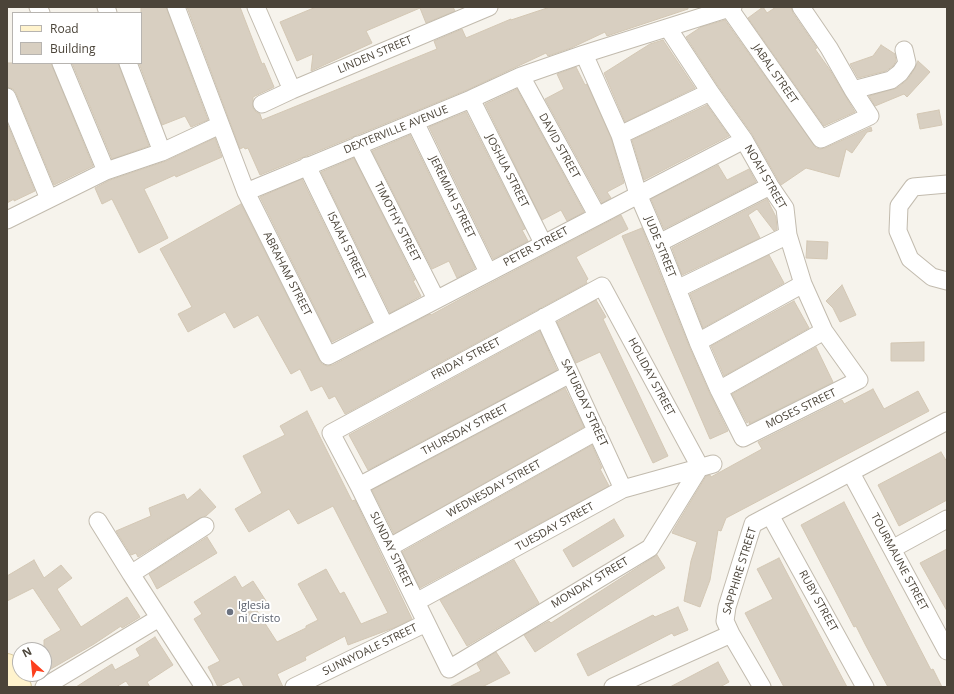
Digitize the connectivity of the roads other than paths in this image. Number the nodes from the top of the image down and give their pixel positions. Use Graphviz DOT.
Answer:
graph roads {
  1 [pos="176,7"];
  2 [pos="489,7"];
  3 [pos="801,7"];
  4 [pos="258,8"];
  5 [pos="731,8"];
  6 [pos="668,28"];
  7 [pos="904,50"];
  8 [pos="584,54"];
  9 [pos="61,64"];
  10 [pos="128,64"];
  11 [pos="521,76"];
  12 [pos="292,90"];
  13 [pos="853,90"];
  14 [pos="710,92"];
  15 [pos="7,97"];
  16 [pos="470,99"];
  17 [pos="262,104"];
  18 [pos="415,122"];
  19 [pos="220,125"];
  20 [pos="620,135"];
  21 [pos="744,140"];
  22 [pos="358,144"];
  23 [pos="162,152"];
  24 [pos="307,166"];
  25 [pos="106,171"];
  26 [pos="947,184"];
  27 [pos="770,186"];
  28 [pos="246,192"];
  29 [pos="638,194"];
  30 [pos="49,199"];
  31 [pos="597,215"];
  32 [pos="7,220"];
  33 [pos="788,235"];
  34 [pos="543,243"];
  35 [pos="659,243"];
  36 [pos="488,272"];
  37 [pos="947,281"];
  38 [pos="803,284"];
  39 [pos="602,286"];
  40 [pos="677,289"];
  41 [pos="436,299"];
  42 [pos="544,317"];
  43 [pos="385,326"];
  44 [pos="824,331"];
  45 [pos="698,342"];
  46 [pos="328,356"];
  47 [pos="570,374"];
  48 [pos="859,380"];
  49 [pos="719,390"];
  50 [pos="947,421"];
  51 [pos="597,431"];
  52 [pos="331,433"];
  53 [pos="743,438"];
  54 [pos="706,466"];
  55 [pos="851,473"];
  56 [pos="360,486"];
  57 [pos="623,489"];
  58 [pos="770,515"];
  59 [pos="947,519"];
  60 [pos="98,521"];
  61 [pos="205,526"];
  62 [pos="390,547"];
  63 [pos="892,549"];
  64 [pos="131,574"];
  65 [pos="416,602"];
  66 [pos="159,618"];
  67 [pos="426,623"];
  68 [pos="941,623"];
  69 [pos="731,634"];
  70 [pos="947,651"];
  71 [pos="7,665"];
  72 [pos="449,669"];
  73 [pos="20,687"];
  74 [pos="44,687"];
  75 [pos="204,687"];
  76 [pos="294,687"];
  77 [pos="613,687"];
  78 [pos="762,687"];
  79 [pos="865,687"];
  1 -- 19 [label="street"];
  2 -- 12 [label="street, LINDEN STREET"];
  3 -- 13 [label="street"];
  4 -- 12 [label="street"];
  5 -- 6 [label="street, DEXTERVILLE AVENUE"];
  5 -- 13 [label="street, JABAL STREET"];
  6 -- 8 [label="street, DEXTERVILLE AVENUE"];
  6 -- 14 [label="street, NOAH STREET"];
  7 -- 13 [label="street"];
  8 -- 11 [label="street, DEXTERVILLE AVENUE"];
  8 -- 20 [label="street, JUDE STREET"];
  9 -- 25 [label="street"];
  10 -- 23 [label="street"];
  11 -- 16 [label="street, DEXTERVILLE AVENUE"];
  11 -- 31 [label="street, DAVID STREET"];
  12 -- 17 [label="street, LINDEN STREET"];
  14 -- 20 [label="street"];
  14 -- 21 [label="street, NOAH STREET"];
  15 -- 30 [label="street"];
  16 -- 18 [label="street, DEXTERVILLE AVENUE"];
  16 -- 34 [label="street, JOSHUA STREET"];
  18 -- 22 [label="street, DEXTERVILLE AVENUE"];
  18 -- 36 [label="street, JEREMIAH STREET"];
  19 -- 23 [label="street"];
  19 -- 28 [label="street"];
  20 -- 29 [label="street, JUDE STREET"];
  21 -- 27 [label="street, NOAH STREET"];
  21 -- 29 [label="street, PETER STREET"];
  22 -- 24 [label="street, DEXTERVILLE AVENUE"];
  22 -- 41 [label="street, TIMOTHY STREET"];
  23 -- 25 [label="street"];
  24 -- 28 [label="street, DEXTERVILLE AVENUE"];
  24 -- 43 [label="street, ISAIAH STREET"];
  25 -- 30 [label="street"];
  26 -- 37 [label="street"];
  27 -- 33 [label="street, NOAH STREET"];
  27 -- 35 [label="street"];
  28 -- 46 [label="street, ABRAHAM STREET"];
  29 -- 31 [label="street, PETER STREET"];
  29 -- 35 [label="street, JUDE STREET"];
  30 -- 32 [label="street"];
  31 -- 34 [label="street, PETER STREET"];
  33 -- 38 [label="street, NOAH STREET"];
  33 -- 40 [label="street"];
  34 -- 36 [label="street, PETER STREET"];
  35 -- 40 [label="street, JUDE STREET"];
  36 -- 41 [label="street, PETER STREET"];
  38 -- 44 [label="street, NOAH STREET"];
  38 -- 45 [label="street"];
  39 -- 42 [label="street, FRIDAY STREET"];
  39 -- 54 [label="street, HOLIDAY STREET"];
  40 -- 45 [label="street, JUDE STREET"];
  41 -- 43 [label="street, PETER STREET"];
  42 -- 47 [label="street, SATURDAY STREET"];
  42 -- 52 [label="street, FRIDAY STREET"];
  43 -- 46 [label="street, PETER STREET"];
  44 -- 48 [label="street, NOAH STREET"];
  44 -- 49 [label="street"];
  45 -- 49 [label="street, JUDE STREET"];
  47 -- 51 [label="street, SATURDAY STREET"];
  47 -- 56 [label="street, THURSDAY STREET"];
  48 -- 53 [label="street, MOSES STREET"];
  49 -- 53 [label="street, JUDE STREET"];
  50 -- 55 [label="street, SAPPHIRE STREET"];
  51 -- 57 [label="street, SATURDAY STREET"];
  51 -- 62 [label="street, WEDNESDAY STREET"];
  52 -- 56 [label="street, SUNDAY STREET"];
  54 -- 57 [label="street, TUESDAY STREET"];
  54 -- 72 [label="street, MONDAY STREET"];
  55 -- 58 [label="street, SAPPHIRE STREET"];
  55 -- 63 [label="street, TOURMAUNE STREET"];
  56 -- 62 [label="street, SUNDAY STREET"];
  57 -- 65 [label="street, TUESDAY STREET"];
  58 -- 69 [label="street, SAPPHIRE STREET"];
  58 -- 79 [label="street, RUBY STREET"];
  59 -- 63 [label="street"];
  60 -- 64 [label="street"];
  61 -- 64 [label="street"];
  62 -- 65 [label="street, SUNDAY STREET"];
  63 -- 68 [label="street, TOURMAUNE STREET"];
  64 -- 66 [label="street"];
  65 -- 67 [label="street, SUNDAY STREET"];
  66 -- 74 [label="street"];
  66 -- 75 [label="street"];
  67 -- 72 [label="street, SUNDAY STREET"];
  67 -- 76 [label="street, SUNNYDALE STREET"];
  68 -- 70 [label="street, TOURMAUNE STREET"];
  69 -- 77 [label="street"];
  69 -- 78 [label="street, SAPPHIRE STREET"];
  71 -- 73 [label="main road"];
}
